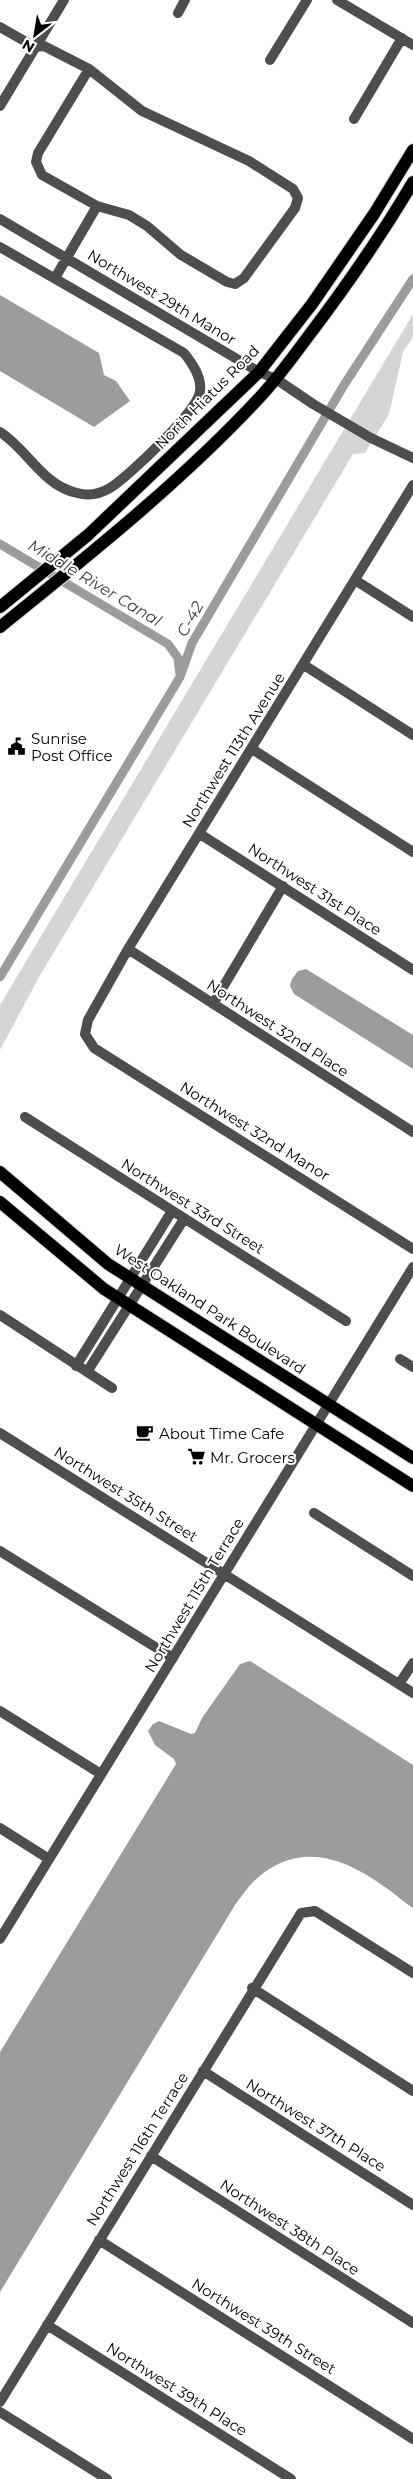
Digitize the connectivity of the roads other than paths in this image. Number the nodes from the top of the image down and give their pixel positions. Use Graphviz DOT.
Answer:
graph roads {
  1 [pos="64,0"];
  2 [pos="186,0"];
  3 [pos="307,0"];
  4 [pos="337,0"];
  5 [pos="178,13"];
  6 [pos="0,27"];
  7 [pos="402,38"];
  8 [pos="413,45"];
  9 [pos="35,47"];
  10 [pos="270,60"];
  11 [pos="88,69"];
  12 [pos="0,106"];
  13 [pos="354,119"];
  14 [pos="413,150"];
  15 [pos="413,182"];
  16 [pos="97,206"];
  17 [pos="0,219"];
  18 [pos="0,247"];
  19 [pos="66,258"];
  20 [pos="55,278"];
  21 [pos="259,372"];
  22 [pos="276,379"];
  23 [pos="0,432"];
  24 [pos="413,458"];
  25 [pos="413,485"];
  26 [pos="355,580"];
  27 [pos="0,607"];
  28 [pos="413,617"];
  29 [pos="0,627"];
  30 [pos="304,665"];
  31 [pos="413,735"];
  32 [pos="252,750"];
  33 [pos="200,834"];
  34 [pos="413,852"];
  35 [pos="283,886"];
  36 [pos="128,949"];
  37 [pos="413,970"];
  38 [pos="213,1004"];
  39 [pos="85,1034"];
  40 [pos="25,1117"];
  41 [pos="413,1132"];
  42 [pos="0,1172"];
  43 [pos="0,1202"];
  44 [pos="172,1211"];
  45 [pos="184,1219"];
  46 [pos="413,1249"];
  47 [pos="413,1268"];
  48 [pos="130,1279"];
  49 [pos="142,1286"];
  50 [pos="118,1299"];
  51 [pos="129,1307"];
  52 [pos="0,1315"];
  53 [pos="346,1321"];
  54 [pos="400,1359"];
  55 [pos="76,1366"];
  56 [pos="413,1367"];
  57 [pos="87,1372"];
  58 [pos="112,1388"];
  59 [pos="327,1404"];
  60 [pos="315,1424"];
  61 [pos="0,1433"];
  62 [pos="413,1458"];
  63 [pos="413,1486"];
  64 [pos="314,1513"];
  65 [pos="0,1551"];
  66 [pos="225,1573"];
  67 [pos="413,1576"];
  68 [pos="173,1658"];
  69 [pos="413,1663"];
  70 [pos="399,1684"];
  71 [pos="413,1693"];
  72 [pos="0,1711"];
  73 [pos="101,1774"];
  74 [pos="0,1828"];
  75 [pos="49,1859"];
  76 [pos="0,1938"];
  77 [pos="413,1973"];
  78 [pos="252,1988"];
  79 [pos="203,2071"];
  80 [pos="413,2091"];
  81 [pos="151,2156"];
  82 [pos="413,2205"];
  83 [pos="99,2240"];
  84 [pos="413,2323"];
  85 [pos="47,2324"];
  86 [pos="0,2402"];
  87 [pos="0,2412"];
  88 [pos="413,2439"];
  89 [pos="108,2479"];
  90 [pos="291,2479"];
  1 -- 9 [label="street"];
  2 -- 5 [label="street"];
  3 -- 10 [label="street"];
  4 -- 7 [label="street"];
  6 -- 9 [label="street"];
  7 -- 8 [label="street"];
  7 -- 13 [label="street"];
  9 -- 11 [label="street"];
  9 -- 12 [label="street"];
  11 -- 16 [label="street"];
  11 -- 16 [label="street"];
  14 -- 21 [label="main road, North Hiatus Road"];
  15 -- 22 [label="main road"];
  16 -- 19 [label="street"];
  17 -- 19 [label="street, Northwest 29th Manor"];
  18 -- 20 [label="street"];
  19 -- 20 [label="street"];
  19 -- 21 [label="street, Northwest 29th Manor"];
  20 -- 23 [label="street"];
  21 -- 22 [label="street, Northwest 29th Manor"];
  21 -- 27 [label="main road, North Hiatus Road"];
  22 -- 24 [label="street, Northwest 29th Manor"];
  22 -- 29 [label="main road"];
  25 -- 26 [label="street, Northwest 113th Avenue"];
  26 -- 28 [label="street"];
  26 -- 30 [label="street, Northwest 113th Avenue"];
  30 -- 31 [label="street"];
  30 -- 32 [label="street, Northwest 113th Avenue"];
  32 -- 33 [label="street, Northwest 113th Avenue"];
  32 -- 34 [label="street"];
  33 -- 35 [label="street, Northwest 31st Place"];
  33 -- 36 [label="street, Northwest 113th Avenue"];
  35 -- 37 [label="street, Northwest 31st Place"];
  35 -- 38 [label="street"];
  36 -- 38 [label="street, Northwest 32nd Place"];
  36 -- 39 [label="street, Northwest 113th Avenue"];
  38 -- 41 [label="street, Northwest 32nd Place"];
  39 -- 46 [label="street, Northwest 32nd Manor"];
  40 -- 44 [label="street, Northwest 33rd Street"];
  42 -- 48 [label="main road, West Oakland Park Boulevard"];
  43 -- 50 [label="main road"];
  44 -- 45 [label="street, Northwest 33rd Street"];
  44 -- 48 [label="street"];
  45 -- 49 [label="street"];
  45 -- 53 [label="street, Northwest 33rd Street"];
  47 -- 59 [label="street, Northwest 115th Terrace"];
  48 -- 49 [label="main road, West Oakland Park Boulevard"];
  48 -- 50 [label="street"];
  49 -- 51 [label="street"];
  49 -- 59 [label="main road, West Oakland Park Boulevard"];
  50 -- 51 [label="main road"];
  50 -- 55 [label="street"];
  51 -- 57 [label="street"];
  51 -- 60 [label="main road"];
  52 -- 55 [label="street"];
  54 -- 56 [label="street"];
  55 -- 57 [label="street"];
  57 -- 58 [label="street"];
  59 -- 60 [label="street, Northwest 115th Terrace"];
  59 -- 62 [label="main road, West Oakland Park Boulevard"];
  60 -- 63 [label="main road"];
  60 -- 66 [label="street, Northwest 115th Terrace"];
  61 -- 66 [label="street, Northwest 35th Street"];
  64 -- 67 [label="street"];
  65 -- 68 [label="street"];
  66 -- 68 [label="street, Northwest 115th Terrace"];
  66 -- 70 [label="street, Northwest 35th Street"];
  68 -- 73 [label="street, Northwest 115th Terrace"];
  69 -- 70 [label="street"];
  70 -- 71 [label="street, Northwest 35th Street"];
  72 -- 73 [label="street"];
  73 -- 75 [label="street, Northwest 115th Terrace"];
  74 -- 75 [label="street"];
  75 -- 76 [label="street, Northwest 115th Terrace"];
  77 -- 78 [label="street, Northwest 116th Terrace"];
  78 -- 79 [label="street, Northwest 116th Terrace"];
  78 -- 80 [label="street"];
  79 -- 81 [label="street, Northwest 116th Terrace"];
  79 -- 82 [label="street, Northwest 37th Place"];
  81 -- 83 [label="street, Northwest 116th Terrace"];
  81 -- 84 [label="street, Northwest 38th Place"];
  83 -- 85 [label="street, Northwest 116th Terrace"];
  83 -- 88 [label="street, Northwest 39th Street"];
  85 -- 86 [label="street, Northwest 116th Terrace"];
  85 -- 90 [label="street, Northwest 39th Place"];
  87 -- 89 [label="street"];
}
